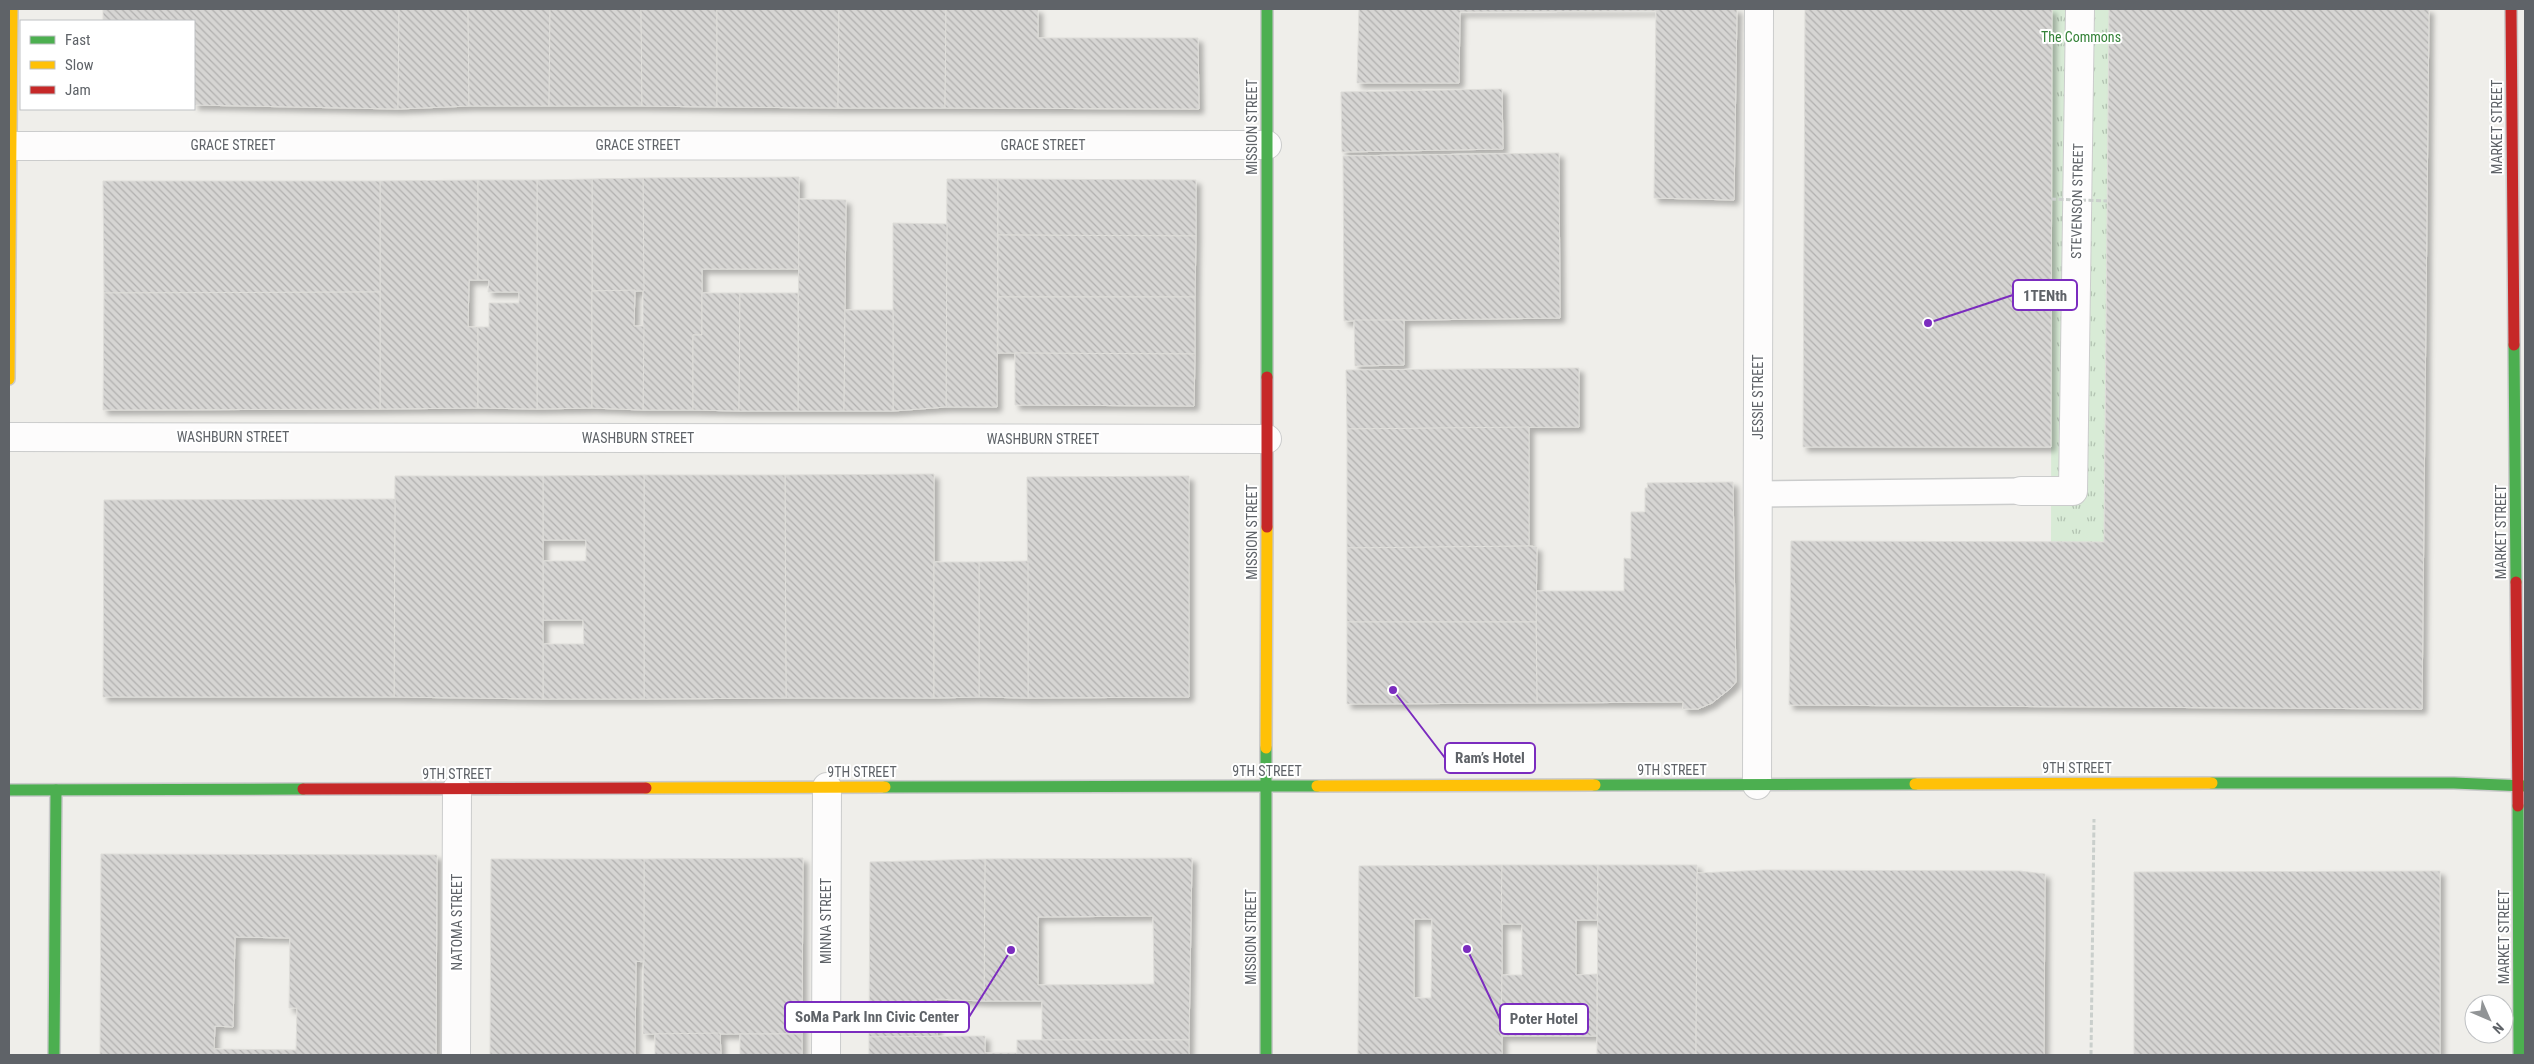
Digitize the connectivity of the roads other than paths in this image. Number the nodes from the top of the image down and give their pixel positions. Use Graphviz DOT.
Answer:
graph roads {
  1 [pos="12,9"];
  2 [pos="1267,9"];
  3 [pos="1759,9"];
  4 [pos="2080,9"];
  5 [pos="2511,9"];
  6 [pos="1267,145"];
  7 [pos="10,146"];
  8 [pos="9,295"];
  9 [pos="9,379"];
  10 [pos="9,437"];
  11 [pos="1267,439"];
  12 [pos="2021,491"];
  13 [pos="1758,494"];
  14 [pos="1757,784"];
  15 [pos="1266,786"];
  16 [pos="2521,786"];
  17 [pos="827,788"];
  18 [pos="457,789"];
  19 [pos="9,790"];
  20 [pos="56,790"];
  21 [pos="54,1055"];
  22 [pos="456,1055"];
  23 [pos="826,1055"];
  24 [pos="1266,1055"];
  25 [pos="2519,1055"];
  1 -- 7 [label="main road"];
  2 -- 6 [label="main road, MISSION STREET"];
  3 -- 13 [label="street, JESSIE STREET"];
  4 -- 12 [label="street, STEVENSON STREET"];
  5 -- 16 [label="main road, MARKET STREET"];
  6 -- 7 [label="street, GRACE STREET"];
  6 -- 11 [label="main road, MISSION STREET"];
  7 -- 8 [label="main road"];
  8 -- 9 [label="main road"];
  10 -- 11 [label="street, WASHBURN STREET"];
  11 -- 15 [label="main road, MISSION STREET"];
  12 -- 13 [label="lane"];
  13 -- 14 [label="street, JESSIE STREET"];
  14 -- 15 [label="main road, 9TH STREET"];
  14 -- 16 [label="main road, 9TH STREET"];
  15 -- 17 [label="main road, 9TH STREET"];
  15 -- 24 [label="main road, MISSION STREET"];
  16 -- 25 [label="main road, MARKET STREET"];
  17 -- 18 [label="main road, 9TH STREET"];
  17 -- 23 [label="street, MINNA STREET"];
  18 -- 20 [label="main road, 9TH STREET"];
  18 -- 22 [label="street, NATOMA STREET"];
  19 -- 20 [label="main road, 9TH STREET"];
  20 -- 21 [label="main road"];
}
